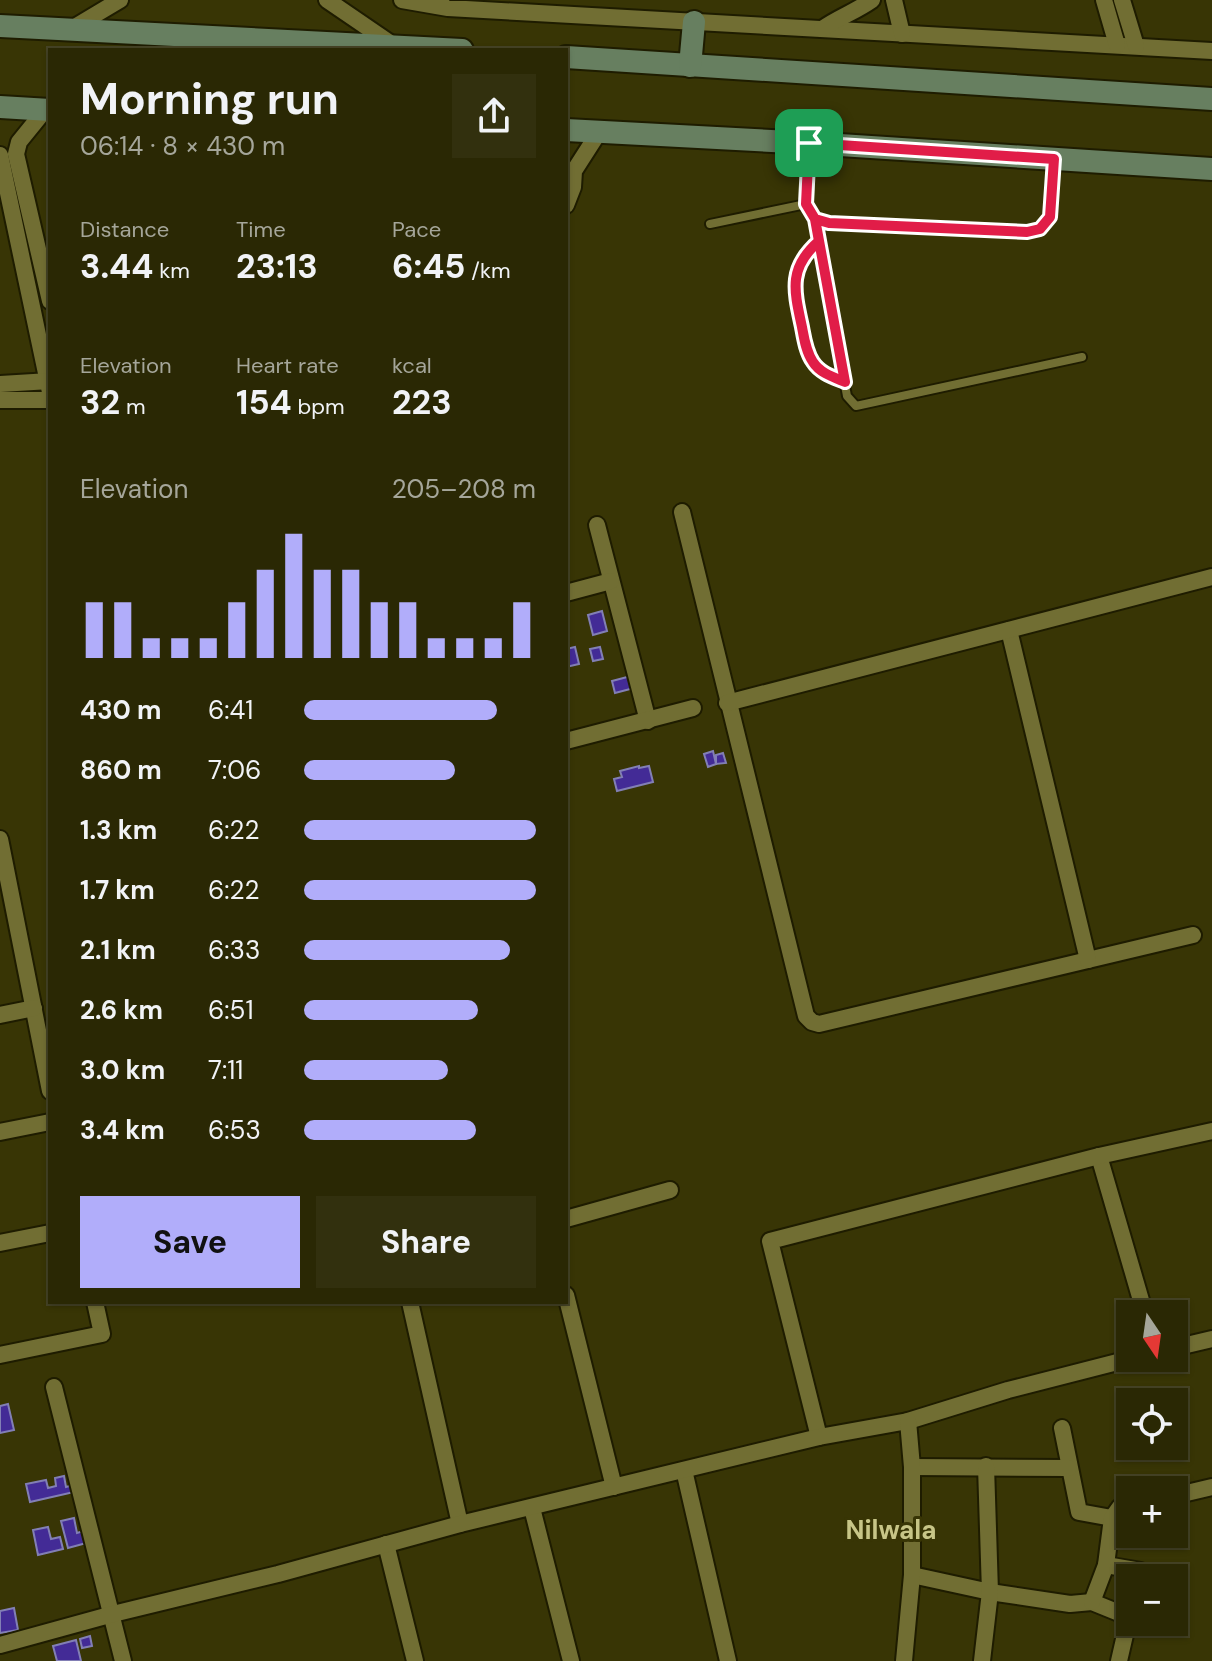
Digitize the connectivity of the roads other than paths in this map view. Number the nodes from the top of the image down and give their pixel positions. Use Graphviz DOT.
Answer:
graph roads {
  1 [pos="120,0"];
  2 [pos="327,0"];
  3 [pos="402,0"];
  4 [pos="872,0"];
  5 [pos="894,0"];
  6 [pos="1104,0"];
  7 [pos="1122,0"];
  8 [pos="846,7"];
  9 [pos="694,22"];
  10 [pos="0,26"];
  11 [pos="73,28"];
  12 [pos="822,29"];
  13 [pos="902,34"];
  14 [pos="393,45"];
  15 [pos="1117,45"];
  16 [pos="1136,46"];
  17 [pos="434,48"];
  18 [pos="1212,51"];
  19 [pos="568,57"];
  20 [pos="690,66"];
  21 [pos="1212,99"];
  22 [pos="0,107"];
  23 [pos="48,110"];
  24 [pos="568,130"];
  25 [pos="599,132"];
  26 [pos="809,143"];
  27 [pos="0,155"];
  28 [pos="1054,159"];
  29 [pos="1212,169"];
  30 [pos="568,200"];
  31 [pos="806,204"];
  32 [pos="13,214"];
  33 [pos="815,219"];
  34 [pos="710,224"];
  35 [pos="819,241"];
  36 [pos="48,296"];
  37 [pos="1082,357"];
  38 [pos="48,379"];
  39 [pos="845,382"];
  40 [pos="0,384"];
  41 [pos="48,384"];
  42 [pos="0,400"];
  43 [pos="48,400"];
  44 [pos="682,512"];
  45 [pos="597,525"];
  46 [pos="1212,577"];
  47 [pos="611,581"];
  48 [pos="568,592"];
  49 [pos="1009,630"];
  50 [pos="727,703"];
  51 [pos="693,708"];
  52 [pos="648,721"];
  53 [pos="568,741"];
  54 [pos="0,839"];
  55 [pos="6,900"];
  56 [pos="1193,935"];
  57 [pos="1088,960"];
  58 [pos="34,1008"];
  59 [pos="0,1015"];
  60 [pos="48,1081"];
  61 [pos="48,1122"];
  62 [pos="1212,1131"];
  63 [pos="0,1132"];
  64 [pos="1099,1156"];
  65 [pos="670,1190"];
  66 [pos="568,1218"];
  67 [pos="48,1233"];
  68 [pos="0,1243"];
  69 [pos="1141,1300"];
  70 [pos="568,1303"];
  71 [pos="95,1304"];
  72 [pos="410,1304"];
  73 [pos="1212,1339"];
  74 [pos="1188,1345"];
  75 [pos="0,1355"];
  76 [pos="1116,1362"];
  77 [pos="54,1387"];
  78 [pos="908,1421"];
  79 [pos="1062,1428"];
  80 [pos="819,1437"];
  81 [pos="986,1466"];
  82 [pos="912,1467"];
  83 [pos="1069,1468"];
  84 [pos="684,1470"];
  85 [pos="614,1487"];
  86 [pos="1212,1487"];
  87 [pos="1188,1493"];
  88 [pos="532,1508"];
  89 [pos="1116,1512"];
  90 [pos="1112,1518"];
  91 [pos="460,1524"];
  92 [pos="386,1544"];
  93 [pos="1106,1565"];
  94 [pos="1116,1567"];
  95 [pos="912,1575"];
  96 [pos="990,1592"];
  97 [pos="1092,1602"];
  98 [pos="1116,1610"];
  99 [pos="113,1614"];
  100 [pos="1125,1636"];
  101 [pos="0,1648"];
  102 [pos="3,1661"];
  103 [pos="123,1661"];
  104 [pos="415,1661"];
  105 [pos="571,1661"];
  106 [pos="728,1661"];
  107 [pos="904,1661"];
  108 [pos="982,1661"];
  109 [pos="1119,1661"];
  1 -- 11 [label="street"];
  2 -- 14 [label="street"];
  3 -- 9 [label="street"];
  4 -- 8 [label="street"];
  5 -- 13 [label="street"];
  6 -- 15 [label="street"];
  7 -- 16 [label="street"];
  8 -- 12 [label="street"];
  9 -- 12 [label="street"];
  9 -- 20 [label="main road"];
  10 -- 11 [label="main road"];
  11 -- 14 [label="main road"];
  12 -- 13 [label="street"];
  13 -- 15 [label="street"];
  14 -- 17 [label="main road"];
  15 -- 16 [label="street"];
  16 -- 18 [label="street"];
  19 -- 20 [label="main road"];
  20 -- 21 [label="main road"];
  22 -- 23 [label="main road"];
  23 -- 32 [label="street"];
  24 -- 25 [label="main road"];
  25 -- 26 [label="main road"];
  25 -- 30 [label="street"];
  26 -- 28 [label="main road"];
  26 -- 31 [label="lane"];
  27 -- 32 [label="street"];
  28 -- 29 [label="main road"];
  28 -- 33 [label="lane"];
  31 -- 33 [label="lane"];
  31 -- 34 [label="lane"];
  32 -- 36 [label="street"];
  32 -- 38 [label="street"];
  33 -- 35 [label="lane"];
  35 -- 39 [label="lane"];
  35 -- 39 [label="lane"];
  37 -- 39 [label="lane"];
  40 -- 41 [label="street"];
  42 -- 43 [label="street"];
  44 -- 50 [label="street"];
  45 -- 47 [label="street"];
  46 -- 49 [label="street"];
  47 -- 48 [label="street"];
  47 -- 52 [label="street"];
  49 -- 50 [label="street"];
  49 -- 57 [label="street"];
  50 -- 57 [label="street"];
  51 -- 52 [label="street"];
  52 -- 53 [label="street"];
  54 -- 55 [label="street"];
  55 -- 58 [label="street"];
  56 -- 57 [label="street"];
  58 -- 59 [label="street"];
  58 -- 60 [label="street"];
  61 -- 63 [label="street"];
  62 -- 64 [label="street"];
  64 -- 69 [label="street"];
  64 -- 80 [label="street"];
  65 -- 66 [label="street"];
  67 -- 68 [label="street"];
  70 -- 85 [label="street"];
  71 -- 75 [label="street"];
  72 -- 91 [label="street"];
  73 -- 74 [label="street"];
  76 -- 78 [label="street"];
  77 -- 99 [label="street"];
  78 -- 80 [label="street"];
  78 -- 82 [label="street"];
  79 -- 83 [label="street"];
  80 -- 84 [label="street"];
  81 -- 82 [label="street"];
  81 -- 83 [label="street"];
  81 -- 96 [label="street"];
  82 -- 95 [label="street"];
  83 -- 90 [label="street"];
  84 -- 85 [label="street"];
  84 -- 106 [label="street"];
  85 -- 88 [label="street"];
  86 -- 87 [label="street"];
  88 -- 91 [label="street"];
  88 -- 105 [label="street"];
  89 -- 90 [label="street"];
  90 -- 93 [label="street"];
  91 -- 92 [label="street"];
  92 -- 99 [label="street"];
  92 -- 104 [label="street"];
  93 -- 94 [label="street"];
  93 -- 97 [label="street"];
  95 -- 96 [label="street"];
  95 -- 107 [label="street"];
  96 -- 97 [label="street"];
  96 -- 108 [label="street"];
  97 -- 98 [label="street"];
  99 -- 101 [label="street"];
  99 -- 103 [label="street"];
  100 -- 109 [label="street"];
  101 -- 102 [label="street"];
}
